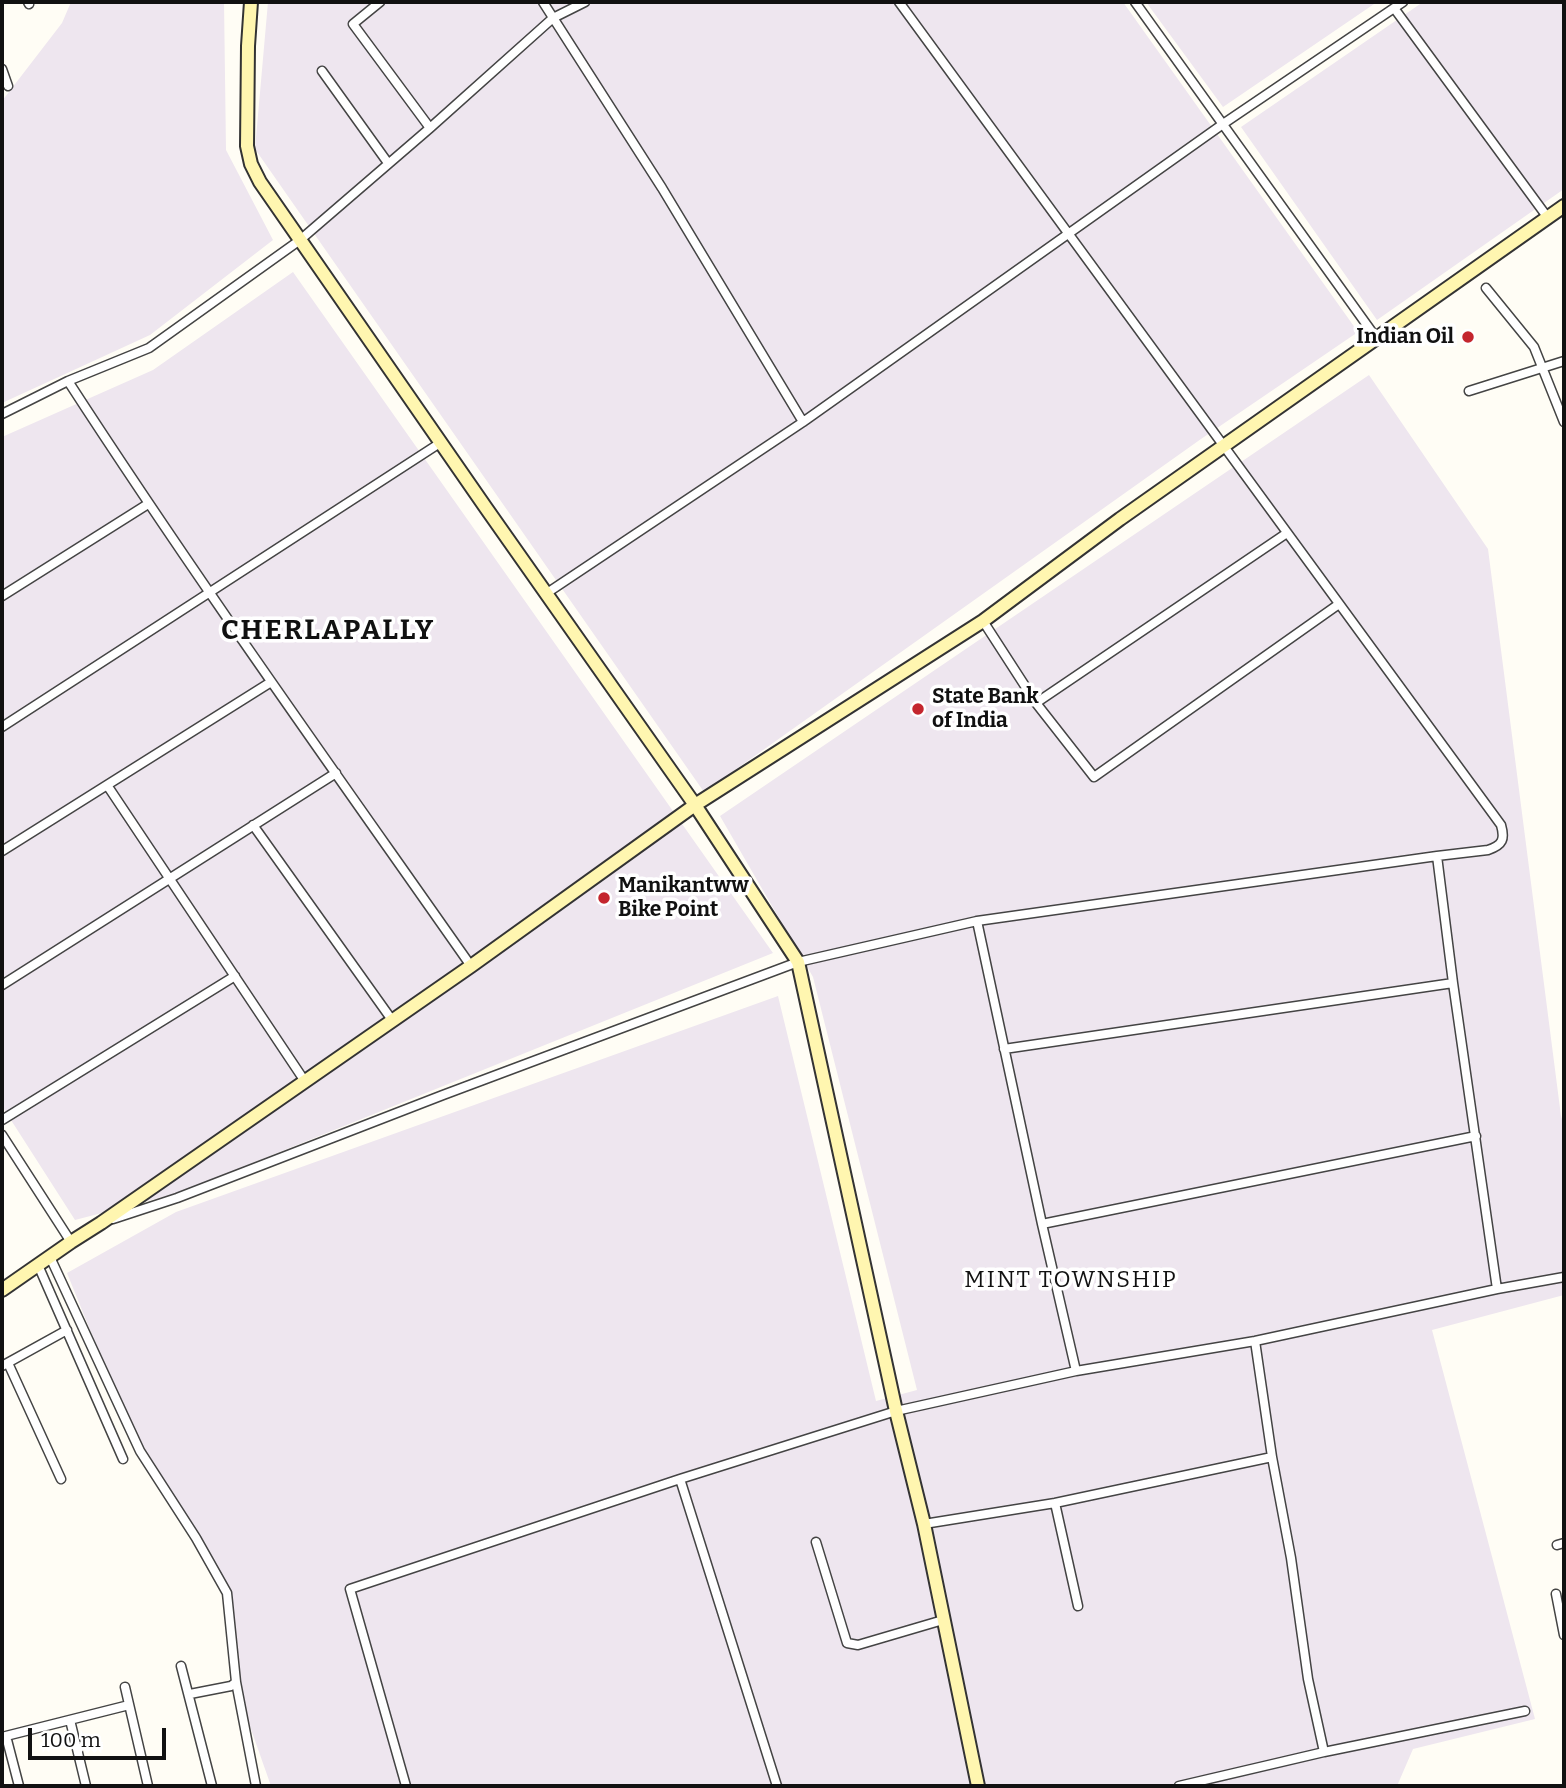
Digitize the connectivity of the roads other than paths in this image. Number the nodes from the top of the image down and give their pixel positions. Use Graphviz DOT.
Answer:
graph roads {
  1 [pos="250,2"];
  2 [pos="380,2"];
  3 [pos="543,2"];
  4 [pos="585,2"];
  5 [pos="899,2"];
  6 [pos="1135,2"];
  7 [pos="1403,2"];
  8 [pos="1394,8"];
  9 [pos="553,18"];
  10 [pos="2,69"];
  11 [pos="322,71"];
  12 [pos="8,86"];
  13 [pos="1223,124"];
  14 [pos="430,128"];
  15 [pos="388,163"];
  16 [pos="1564,206"];
  17 [pos="1548,218"];
  18 [pos="1068,234"];
  19 [pos="300,240"];
  20 [pos="1486,288"];
  21 [pos="1377,339"];
  22 [pos="1564,362"];
  23 [pos="1543,369"];
  24 [pos="68,381"];
  25 [pos="1469,391"];
  26 [pos="2,414"];
  27 [pos="803,422"];
  28 [pos="1564,422"];
  29 [pos="440,443"];
  30 [pos="1223,446"];
  31 [pos="148,504"];
  32 [pos="1287,533"];
  33 [pos="209,592"];
  34 [pos="547,593"];
  35 [pos="2,596"];
  36 [pos="1339,604"];
  37 [pos="983,621"];
  38 [pos="271,682"];
  39 [pos="1036,703"];
  40 [pos="2,727"];
  41 [pos="336,773"];
  42 [pos="107,785"];
  43 [pos="695,805"];
  44 [pos="253,825"];
  45 [pos="2,851"];
  46 [pos="1437,856"];
  47 [pos="170,878"];
  48 [pos="977,922"];
  49 [pos="798,962"];
  50 [pos="471,966"];
  51 [pos="235,976"];
  52 [pos="1453,983"];
  53 [pos="2,985"];
  54 [pos="392,1020"];
  55 [pos="1004,1049"];
  56 [pos="304,1080"];
  57 [pos="2,1120"];
  58 [pos="2,1135"];
  59 [pos="1476,1136"];
  60 [pos="100,1223"];
  61 [pos="1042,1224"];
  62 [pos="71,1242"];
  63 [pos="50,1257"];
  64 [pos="38,1265"];
  65 [pos="1564,1277"];
  66 [pos="1497,1289"];
  67 [pos="2,1290"];
  68 [pos="67,1330"];
  69 [pos="1255,1340"];
  70 [pos="5,1365"];
  71 [pos="1076,1371"];
  72 [pos="896,1411"];
  73 [pos="1272,1457"];
  74 [pos="123,1459"];
  75 [pos="61,1479"];
  76 [pos="680,1479"];
  77 [pos="1055,1503"];
  78 [pos="924,1524"];
  79 [pos="816,1542"];
  80 [pos="1556,1594"];
  81 [pos="1078,1606"];
  82 [pos="1562,1611"];
  83 [pos="943,1620"];
  84 [pos="1564,1635"];
  85 [pos="181,1666"];
  86 [pos="236,1682"];
  87 [pos="125,1687"];
  88 [pos="190,1694"];
  89 [pos="129,1705"];
  90 [pos="1525,1711"];
  91 [pos="70,1720"];
  92 [pos="4,1736"];
  93 [pos="1324,1752"];
  94 [pos="19,1786"];
  95 [pos="86,1786"];
  96 [pos="148,1786"];
  97 [pos="212,1786"];
  98 [pos="256,1786"];
  99 [pos="406,1786"];
  100 [pos="777,1786"];
  101 [pos="978,1786"];
  102 [pos="1179,1786"];
  1 -- 19 [label="street"];
  2 -- 14 [label="street"];
  3 -- 9 [label="street"];
  4 -- 9 [label="street"];
  5 -- 18 [label="street"];
  6 -- 13 [label="street"];
  7 -- 8 [label="street"];
  8 -- 13 [label="street"];
  8 -- 17 [label="street"];
  9 -- 14 [label="street"];
  9 -- 27 [label="street"];
  10 -- 12 [label="street"];
  11 -- 15 [label="street"];
  13 -- 18 [label="street"];
  13 -- 21 [label="street"];
  14 -- 15 [label="street"];
  15 -- 19 [label="street"];
  16 -- 17 [label="street"];
  17 -- 21 [label="street"];
  18 -- 27 [label="street"];
  18 -- 30 [label="street"];
  19 -- 24 [label="street"];
  19 -- 29 [label="street"];
  20 -- 23 [label="street"];
  21 -- 30 [label="street"];
  22 -- 23 [label="street"];
  23 -- 25 [label="street"];
  23 -- 28 [label="street"];
  24 -- 26 [label="street"];
  24 -- 31 [label="street"];
  27 -- 34 [label="street"];
  29 -- 33 [label="street"];
  29 -- 34 [label="street"];
  30 -- 32 [label="street"];
  30 -- 37 [label="street"];
  31 -- 33 [label="street"];
  31 -- 35 [label="street"];
  32 -- 36 [label="street"];
  32 -- 39 [label="street"];
  33 -- 38 [label="street"];
  33 -- 40 [label="street"];
  34 -- 43 [label="street"];
  36 -- 39 [label="street"];
  36 -- 46 [label="street"];
  37 -- 39 [label="street"];
  37 -- 43 [label="street"];
  38 -- 41 [label="street"];
  38 -- 42 [label="street"];
  41 -- 44 [label="street"];
  41 -- 50 [label="street"];
  42 -- 45 [label="street"];
  42 -- 47 [label="street"];
  43 -- 49 [label="street"];
  43 -- 50 [label="street"];
  44 -- 47 [label="street"];
  44 -- 54 [label="street"];
  46 -- 48 [label="street"];
  46 -- 52 [label="street"];
  47 -- 51 [label="street"];
  47 -- 53 [label="street"];
  48 -- 49 [label="street"];
  48 -- 55 [label="street"];
  49 -- 60 [label="street"];
  49 -- 72 [label="street"];
  50 -- 54 [label="street"];
  51 -- 56 [label="street"];
  51 -- 57 [label="street"];
  52 -- 55 [label="street"];
  52 -- 59 [label="street"];
  54 -- 56 [label="street"];
  55 -- 61 [label="street"];
  56 -- 60 [label="street"];
  58 -- 62 [label="street"];
  59 -- 61 [label="street"];
  59 -- 66 [label="street"];
  60 -- 62 [label="street"];
  61 -- 71 [label="street"];
  62 -- 63 [label="street"];
  63 -- 64 [label="street"];
  63 -- 86 [label="street"];
  64 -- 67 [label="street"];
  64 -- 68 [label="street"];
  65 -- 66 [label="street"];
  66 -- 69 [label="street"];
  68 -- 70 [label="street"];
  68 -- 74 [label="street"];
  69 -- 71 [label="street"];
  69 -- 73 [label="street"];
  70 -- 75 [label="street"];
  71 -- 72 [label="street"];
  72 -- 76 [label="street"];
  72 -- 78 [label="street"];
  73 -- 77 [label="street"];
  73 -- 93 [label="street"];
  76 -- 99 [label="street"];
  76 -- 100 [label="street"];
  77 -- 78 [label="street"];
  77 -- 81 [label="street"];
  78 -- 83 [label="street"];
  79 -- 83 [label="street"];
  80 -- 82 [label="street"];
  82 -- 84 [label="street"];
  83 -- 101 [label="street"];
  85 -- 88 [label="street"];
  86 -- 88 [label="street"];
  86 -- 98 [label="street"];
  87 -- 89 [label="street"];
  88 -- 97 [label="street"];
  89 -- 91 [label="street"];
  89 -- 96 [label="street"];
  90 -- 93 [label="street"];
  91 -- 92 [label="street"];
  91 -- 95 [label="street"];
  92 -- 94 [label="street"];
  93 -- 102 [label="street"];
}
